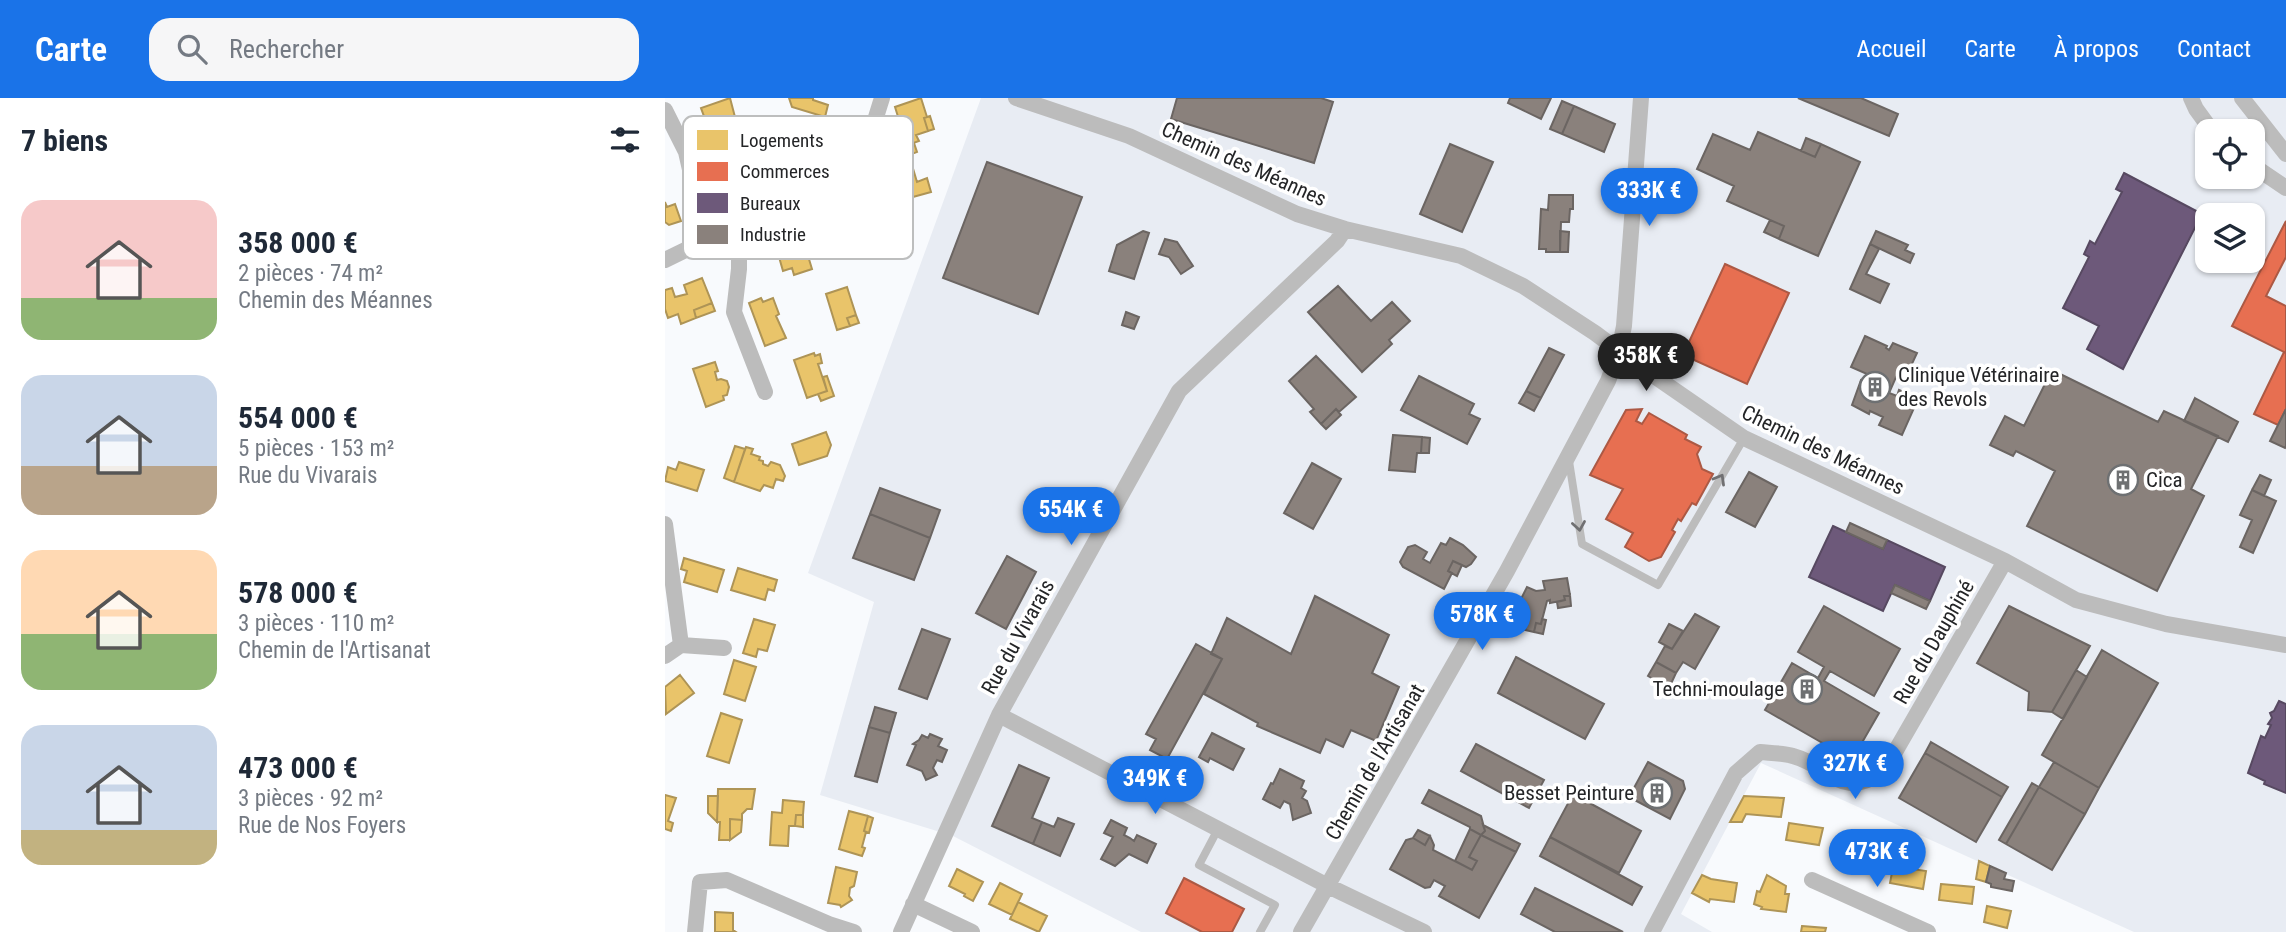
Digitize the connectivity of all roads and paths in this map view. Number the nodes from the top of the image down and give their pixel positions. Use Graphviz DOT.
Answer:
graph roads {
  1 [pos="882,98"];
  2 [pos="1016,98"];
  3 [pos="1641,98"];
  4 [pos="2191,98"];
  5 [pos="2242,98"];
  6 [pos="665,110"];
  7 [pos="876,116"];
  8 [pos="2203,119"];
  9 [pos="2252,119"];
  10 [pos="2265,137"];
  11 [pos="683,146"];
  12 [pos="2286,154"];
  13 [pos="2265,174"];
  14 [pos="2286,188"];
  15 [pos="1345,229"];
  16 [pos="683,251"];
  17 [pos="740,259"];
  18 [pos="665,260"];
  19 [pos="1619,351"];
  20 [pos="765,392"];
  21 [pos="1744,439"];
  22 [pos="1568,458"];
  23 [pos="665,524"];
  24 [pos="2005,561"];
  25 [pos="681,645"];
  26 [pos="2286,645"];
  27 [pos="724,648"];
  28 [pos="665,656"];
  29 [pos="999,715"];
  30 [pos="1218,828"];
  31 [pos="1812,880"];
  32 [pos="1328,886"];
  33 [pos="913,904"];
  34 [pos="695,932"];
  35 [pos="854,932"];
  36 [pos="901,932"];
  37 [pos="972,932"];
  38 [pos="1260,932"];
  39 [pos="1301,932"];
  40 [pos="1424,932"];
  41 [pos="1652,932"];
  42 [pos="1928,932"];
  1 -- 7 [label="street"];
  2 -- 15 [label="street, Chemin des Méannes"];
  3 -- 19 [label="street, Chemin de l'Artisanat"];
  4 -- 8 [label="street"];
  5 -- 9 [label="street"];
  6 -- 11 [label="street"];
  10 -- 12 [label="street"];
  13 -- 14 [label="street"];
  15 -- 19 [label="street, Chemin des Méannes"];
  15 -- 29 [label="street, Rue du Vivarais"];
  16 -- 18 [label="street"];
  17 -- 20 [label="street"];
  19 -- 21 [label="street, Chemin des Méannes"];
  19 -- 22 [label="street, Chemin de l'Artisanat"];
  22 -- 21 [label="lane, one-way"];
  21 -- 24 [label="street, Chemin des Méannes"];
  22 -- 32 [label="street, Chemin de l'Artisanat"];
  23 -- 25 [label="street"];
  24 -- 26 [label="street, Chemin des Méannes"];
  24 -- 41 [label="street, Rue du Dauphiné"];
  25 -- 27 [label="street"];
  25 -- 28 [label="street"];
  29 -- 30 [label="street"];
  29 -- 33 [label="street, Rue du Vivarais"];
  30 -- 32 [label="street"];
  30 -- 38 [label="lane"];
  31 -- 42 [label="street"];
  32 -- 39 [label="street, Chemin de l'Artisanat"];
  32 -- 40 [label="street"];
  33 -- 36 [label="street, Rue du Vivarais"];
  33 -- 37 [label="street"];
  34 -- 35 [label="street"];
}
